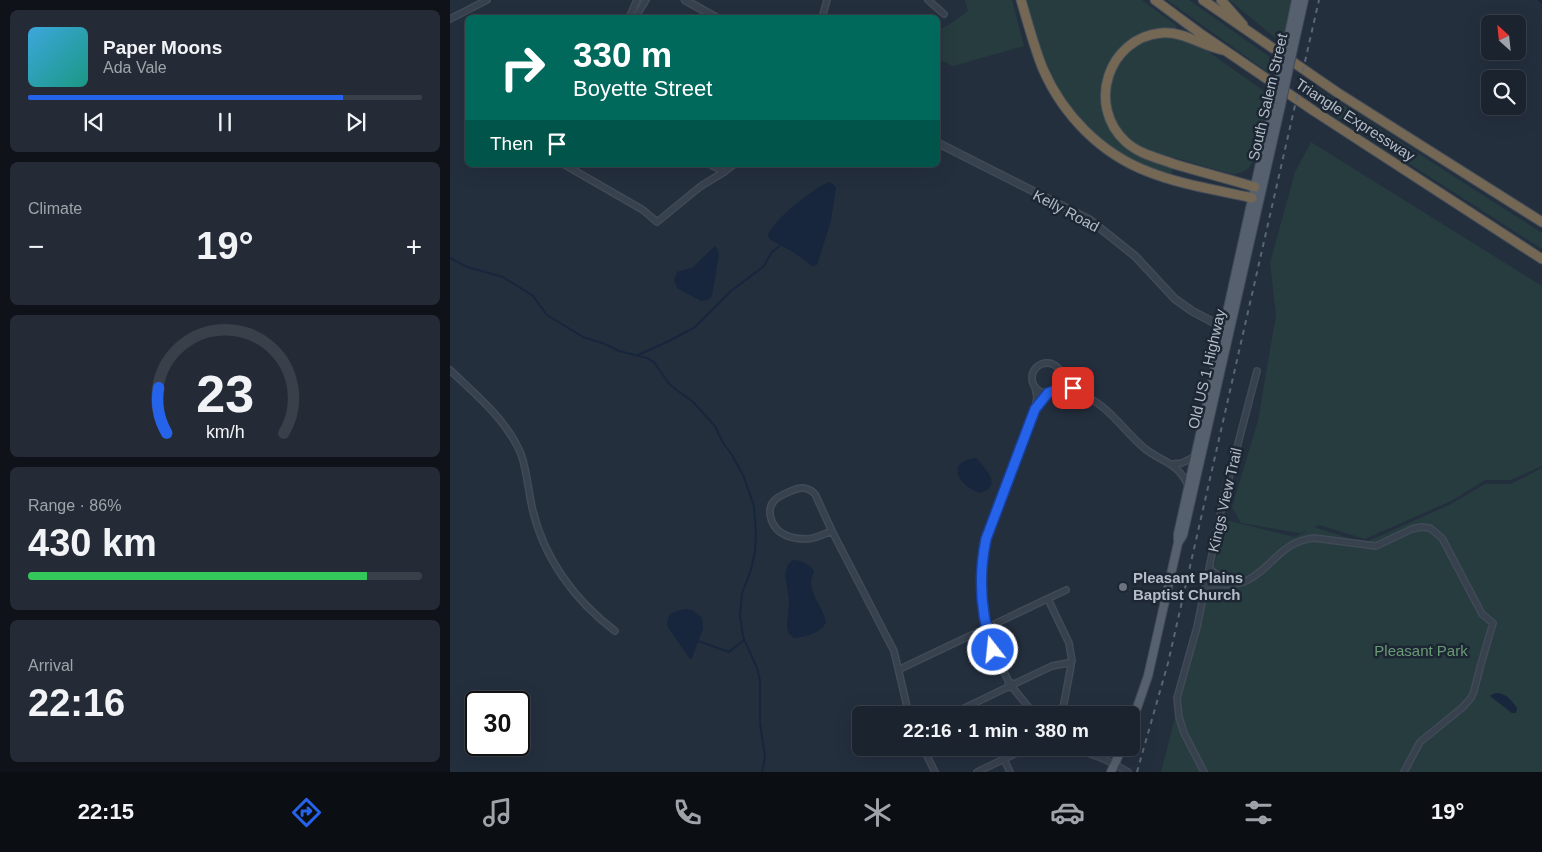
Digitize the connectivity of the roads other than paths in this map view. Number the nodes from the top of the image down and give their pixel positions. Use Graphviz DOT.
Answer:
graph roads {
  1 [pos="487,0"];
  2 [pos="637,0"];
  3 [pos="646,0"];
  4 [pos="685,0"];
  5 [pos="827,0"];
  6 [pos="928,0"];
  7 [pos="1021,0"];
  8 [pos="1155,0"];
  9 [pos="1203,0"];
  10 [pos="1221,0"];
  11 [pos="1296,0"];
  12 [pos="1304,0"];
  13 [pos="944,14"];
  14 [pos="630,15"];
  15 [pos="637,15"];
  16 [pos="712,15"];
  17 [pos="823,15"];
  18 [pos="450,19"];
  19 [pos="1251,35"];
  20 [pos="1290,46"];
  21 [pos="1228,52"];
  22 [pos="940,144"];
  23 [pos="568,167"];
  24 [pos="715,167"];
  25 [pos="730,167"];
  26 [pos="724,172"];
  27 [pos="1258,188"];
  28 [pos="1256,198"];
  29 [pos="1542,222"];
  30 [pos="1542,259"];
  31 [pos="1226,329"];
  32 [pos="450,370"];
  33 [pos="1257,371"];
  34 [pos="1062,376"];
  35 [pos="1036,387"];
  36 [pos="1056,390"];
  37 [pos="1048,393"];
  38 [pos="1080,393"];
  39 [pos="1035,409"];
  40 [pos="1194,457"];
  41 [pos="1173,464"];
  42 [pos="1188,485"];
  43 [pos="832,531"];
  44 [pos="1178,543"];
  45 [pos="1210,569"];
  46 [pos="1242,582"];
  47 [pos="1206,586"];
  48 [pos="1066,590"];
  49 [pos="1048,599"];
  50 [pos="987,629"];
  51 [pos="615,630"];
  52 [pos="1070,664"];
  53 [pos="900,669"];
  54 [pos="1011,685"];
  55 [pos="907,706"];
  56 [pos="968,706"];
  57 [pos="1028,706"];
  58 [pos="1063,706"];
  59 [pos="1137,706"];
  60 [pos="927,756"];
  61 [pos="1010,756"];
  62 [pos="1118,756"];
  63 [pos="1103,758"];
  64 [pos="1004,759"];
  65 [pos="1113,768"];
  66 [pos="935,772"];
  67 [pos="976,772"];
  68 [pos="1010,772"];
  69 [pos="1128,772"];
  70 [pos="1204,772"];
  71 [pos="1404,772"];
  1 -- 18 [label="street"];
  2 -- 14 [label="street"];
  3 -- 15 [label="street"];
  4 -- 16 [label="street"];
  5 -- 17 [label="street"];
  6 -- 13 [label="street"];
  7 -- 28 [label="highway"];
  8 -- 21 [label="highway, Triangle Expressway"];
  9 -- 19 [label="highway, Triangle Expressway"];
  10 -- 19 [label="highway"];
  11 -- 20 [label="main road, South Salem Street"];
  12 -- 20 [label="main road, South Salem Street"];
  19 -- 29 [label="highway, Triangle Expressway"];
  20 -- 27 [label="main road, South Salem Street, bridge"];
  21 -- 27 [label="highway"];
  21 -- 30 [label="highway, Triangle Expressway"];
  22 -- 31 [label="street, Kelly Road"];
  23 -- 26 [label="street"];
  24 -- 26 [label="street"];
  25 -- 26 [label="street"];
  27 -- 28 [label="main road, South Salem Street"];
  28 -- 31 [label="main road, Old US 1 Highway"];
  31 -- 40 [label="main road, Old US 1 Highway"];
  31 -- 44 [label="main road, Old US 1 Highway"];
  32 -- 51 [label="street"];
  33 -- 45 [label="street, Kings View Trail"];
  34 -- 35 [label="street"];
  34 -- 36 [label="street"];
  34 -- 38 [label="street"];
  35 -- 37 [label="street"];
  35 -- 39 [label="street"];
  36 -- 37 [label="street"];
  36 -- 38 [label="street"];
  37 -- 39 [label="street"];
  38 -- 41 [label="street"];
  39 -- 50 [label="street"];
  40 -- 41 [label="street"];
  40 -- 42 [label="main road, Old US 1 Highway"];
  41 -- 42 [label="street"];
  42 -- 44 [label="main road, Old US 1 Highway"];
  43 -- 43 [label="street"];
  43 -- 53 [label="street"];
  44 -- 59 [label="main road, Old US 1 Highway"];
  45 -- 46 [label="street"];
  45 -- 47 [label="street, Kings View Trail"];
  46 -- 47 [label="street"];
  46 -- 71 [label="street"];
  47 -- 70 [label="street, Kings View Trail"];
  48 -- 49 [label="street"];
  49 -- 50 [label="street"];
  49 -- 52 [label="street"];
  50 -- 53 [label="street"];
  50 -- 54 [label="street"];
  52 -- 54 [label="street"];
  52 -- 58 [label="street"];
  53 -- 55 [label="street"];
  54 -- 56 [label="street"];
  54 -- 57 [label="street"];
  60 -- 66 [label="street"];
  61 -- 64 [label="street"];
  62 -- 65 [label="main road"];
  63 -- 65 [label="street"];
  64 -- 67 [label="street"];
  64 -- 68 [label="street"];
  65 -- 69 [label="street"];
}
